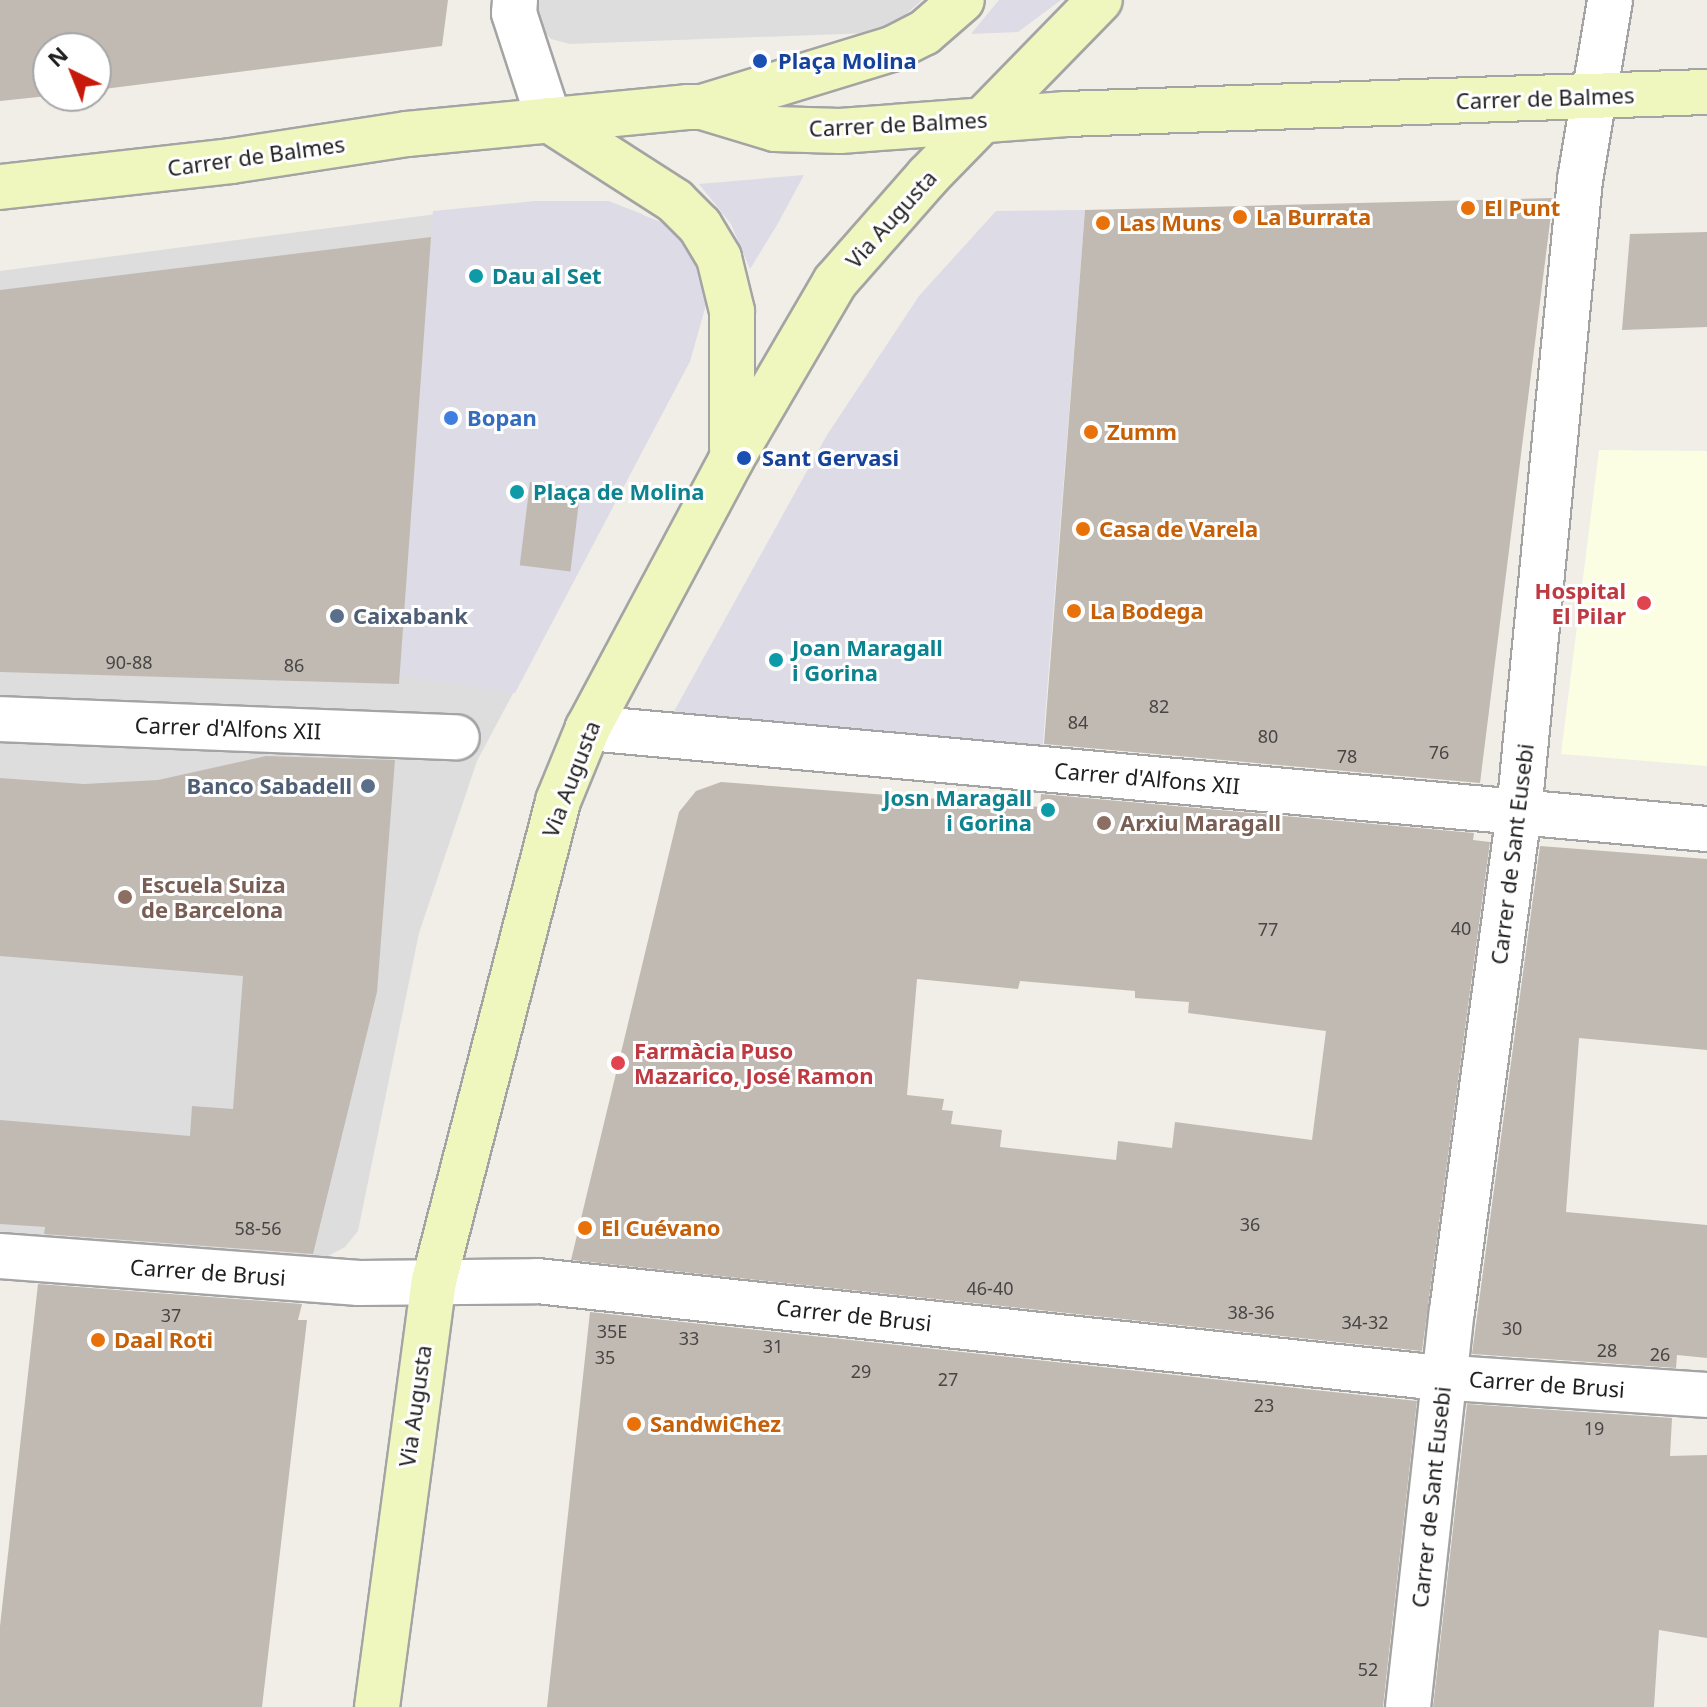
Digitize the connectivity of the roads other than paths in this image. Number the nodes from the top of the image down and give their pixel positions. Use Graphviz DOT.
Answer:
graph roads {
  1 [pos="515,0"];
  2 [pos="962,0"];
  3 [pos="1100,0"];
  4 [pos="1610,0"];
  5 [pos="1707,92"];
  6 [pos="1592,95"];
  7 [pos="702,107"];
  8 [pos="987,119"];
  9 [pos="549,120"];
  10 [pos="0,187"];
  11 [pos="731,460"];
  12 [pos="0,719"];
  13 [pos="588,728"];
  14 [pos="457,737"];
  15 [pos="1519,812"];
  16 [pos="1707,829"];
  17 [pos="0,1256"];
  18 [pos="434,1281"];
  19 [pos="1444,1376"];
  20 [pos="1707,1395"];
  21 [pos="377,1707"];
  22 [pos="1408,1707"];
  1 -- 9 [label="street"];
  2 -- 7 [label="main road"];
  3 -- 8 [label="main road, Via Augusta"];
  4 -- 6 [label="street, Carrer de Sant Eusebi"];
  5 -- 6 [label="main road, Carrer de Balmes"];
  6 -- 8 [label="main road, Carrer de Balmes"];
  6 -- 15 [label="street, Carrer de Sant Eusebi"];
  7 -- 8 [label="main road, Carrer de Balmes"];
  7 -- 9 [label="main road, Carrer de Balmes"];
  8 -- 11 [label="main road, Via Augusta"];
  9 -- 10 [label="main road, Carrer de Balmes"];
  9 -- 11 [label="main road"];
  11 -- 13 [label="main road, Via Augusta"];
  12 -- 14 [label="street, Carrer d'Alfons XII"];
  13 -- 15 [label="street, Carrer d'Alfons XII"];
  13 -- 18 [label="main road, Via Augusta"];
  15 -- 16 [label="street, Carrer d'Alfons XII"];
  15 -- 19 [label="street, Carrer de Sant Eusebi"];
  17 -- 18 [label="street, Carrer de Brusi"];
  18 -- 19 [label="street, Carrer de Brusi"];
  18 -- 21 [label="main road, Via Augusta"];
  19 -- 20 [label="street, Carrer de Brusi"];
  19 -- 22 [label="street, Carrer de Sant Eusebi"];
}
